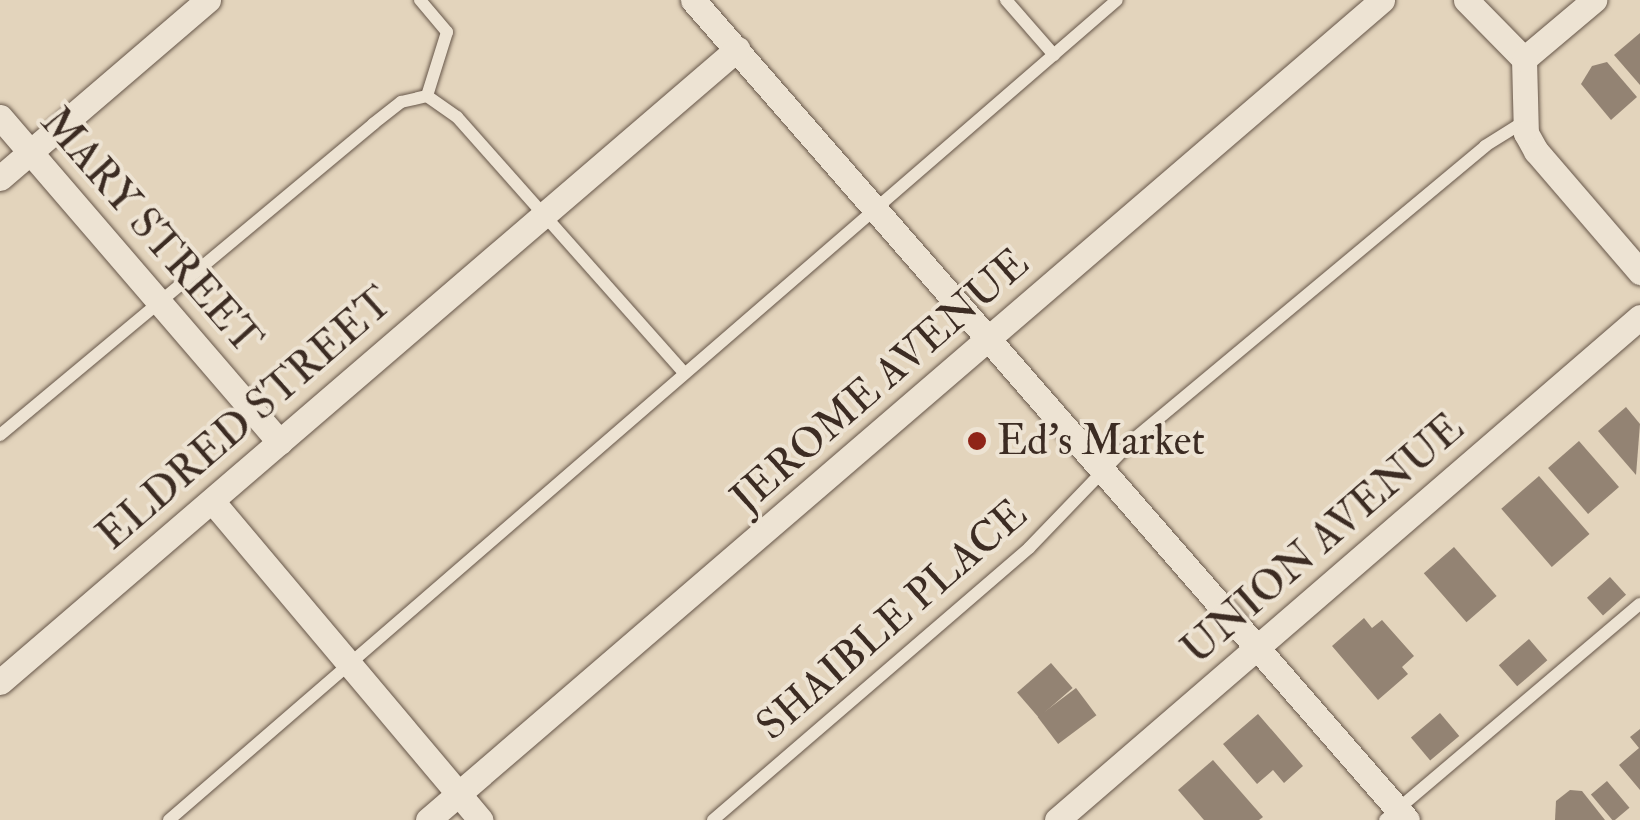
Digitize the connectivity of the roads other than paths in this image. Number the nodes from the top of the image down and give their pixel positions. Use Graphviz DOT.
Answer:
graph roads {
  1 [pos="208,0"];
  2 [pos="420,0"];
  3 [pos="693,0"];
  4 [pos="1006,0"];
  5 [pos="1117,0"];
  6 [pos="1382,0"];
  7 [pos="1466,0"];
  8 [pos="1594,0"];
  9 [pos="737,49"];
  10 [pos="1054,55"];
  11 [pos="1524,59"];
  12 [pos="427,96"];
  13 [pos="0,117"];
  14 [pos="1525,121"];
  15 [pos="31,152"];
  16 [pos="0,178"];
  17 [pos="876,208"];
  18 [pos="542,216"];
  19 [pos="1640,272"];
  20 [pos="161,303"];
  21 [pos="1640,317"];
  22 [pos="990,338"];
  23 [pos="684,373"];
  24 [pos="0,435"];
  25 [pos="280,442"];
  26 [pos="1104,469"];
  27 [pos="212,501"];
  28 [pos="1640,604"];
  29 [pos="1259,648"];
  30 [pos="348,664"];
  31 [pos="0,682"];
  32 [pos="458,794"];
  33 [pos="1396,816"];
  34 [pos="169,820"];
  35 [pos="428,820"];
  36 [pos="481,820"];
  37 [pos="713,820"];
  38 [pos="1057,820"];
  1 -- 15 [label="street"];
  2 -- 12 [label="lane"];
  3 -- 9 [label="street"];
  4 -- 10 [label="lane"];
  5 -- 10 [label="lane"];
  6 -- 22 [label="street, JEROME AVENUE"];
  7 -- 11 [label="street"];
  8 -- 11 [label="street"];
  9 -- 17 [label="street"];
  9 -- 18 [label="street, ELDRED STREET"];
  10 -- 17 [label="lane"];
  11 -- 14 [label="street"];
  12 -- 18 [label="lane"];
  12 -- 20 [label="lane"];
  13 -- 15 [label="street, MARY STREET"];
  14 -- 19 [label="street"];
  14 -- 26 [label="lane, SHAIBLE PLACE"];
  15 -- 16 [label="street"];
  15 -- 20 [label="street, MARY STREET"];
  17 -- 22 [label="street"];
  17 -- 23 [label="lane"];
  18 -- 23 [label="lane"];
  18 -- 25 [label="street, ELDRED STREET"];
  20 -- 24 [label="lane"];
  20 -- 25 [label="street, MARY STREET"];
  21 -- 29 [label="street, UNION AVENUE"];
  22 -- 26 [label="street"];
  22 -- 32 [label="street, JEROME AVENUE"];
  23 -- 30 [label="lane"];
  25 -- 27 [label="street, ELDRED STREET"];
  26 -- 29 [label="street"];
  26 -- 37 [label="lane, SHAIBLE PLACE"];
  27 -- 30 [label="street"];
  27 -- 31 [label="street, ELDRED STREET"];
  28 -- 33 [label="lane"];
  29 -- 33 [label="street"];
  29 -- 38 [label="street, UNION AVENUE"];
  30 -- 32 [label="street"];
  30 -- 34 [label="lane"];
  32 -- 35 [label="street, JEROME AVENUE"];
  32 -- 36 [label="street"];
}
